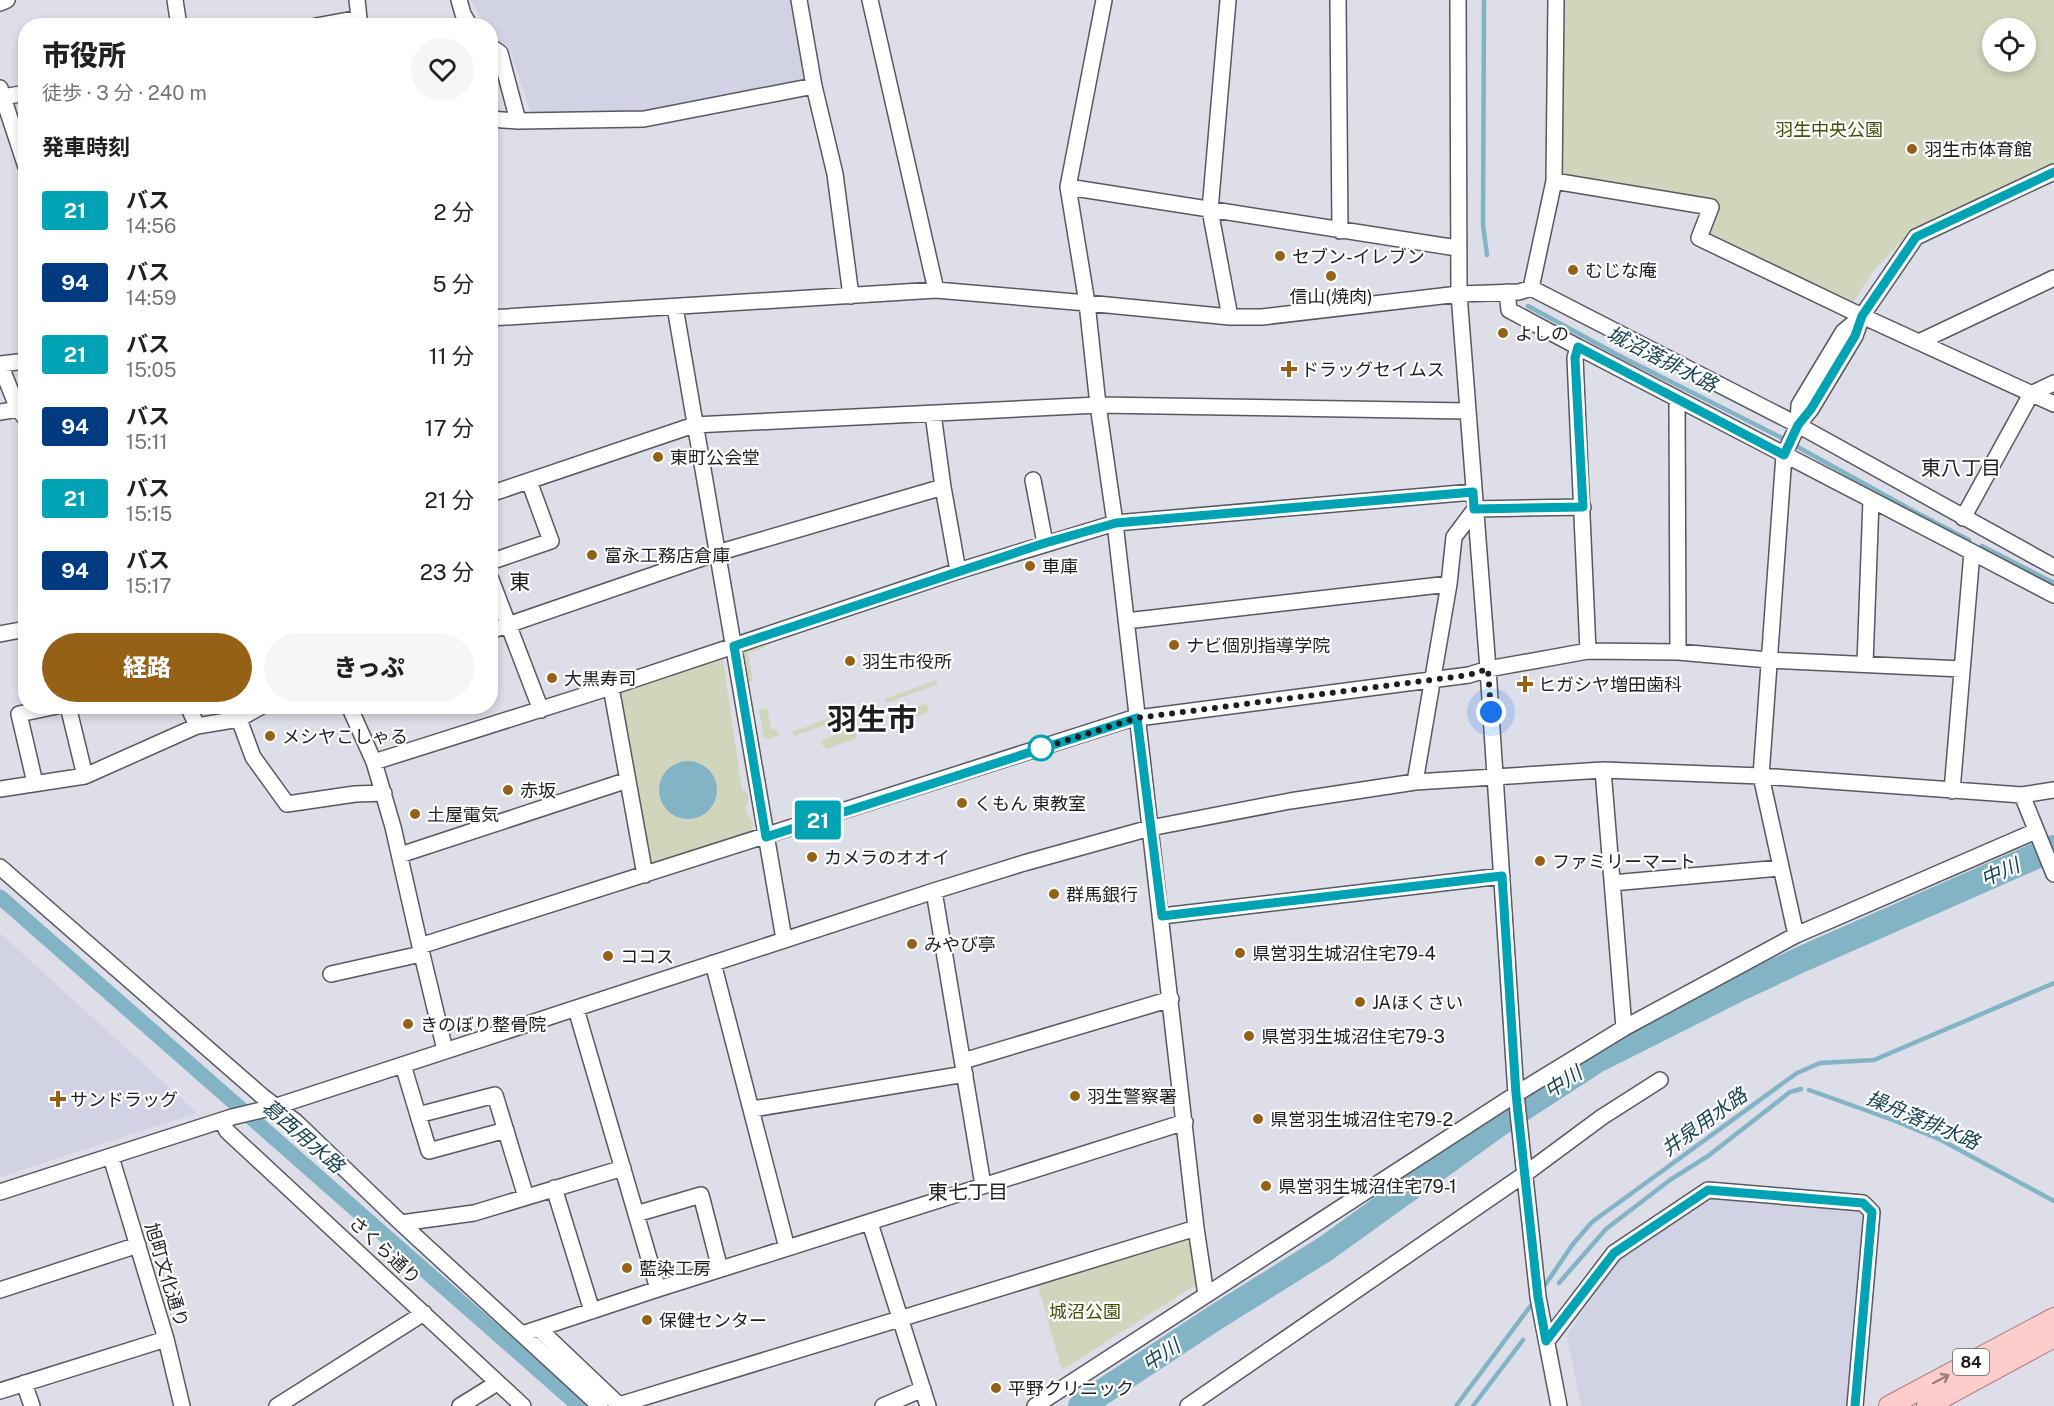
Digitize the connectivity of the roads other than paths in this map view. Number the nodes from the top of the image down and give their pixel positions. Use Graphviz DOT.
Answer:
graph roads {
  1 [pos="7,0"];
  2 [pos="175,0"];
  3 [pos="357,0"];
  4 [pos="459,0"];
  5 [pos="799,0"];
  6 [pos="870,0"];
  7 [pos="1102,0"];
  8 [pos="1228,0"];
  9 [pos="1338,0"];
  10 [pos="1458,0"];
  11 [pos="1556,0"];
  12 [pos="0,3"];
  13 [pos="178,18"];
  14 [pos="358,18"];
  15 [pos="465,18"];
  16 [pos="498,52"];
  17 [pos="814,86"];
  18 [pos="1,93"];
  19 [pos="18,93"];
  20 [pos="498,120"];
  21 [pos="518,121"];
  22 [pos="18,143"];
  23 [pos="2054,172"];
  24 [pos="1554,181"];
  25 [pos="1068,187"];
  26 [pos="1210,210"];
  27 [pos="1340,231"];
  28 [pos="1457,248"];
  29 [pos="2054,278"];
  30 [pos="1530,288"];
  31 [pos="936,290"];
  32 [pos="1508,292"];
  33 [pos="1459,294"];
  34 [pos="851,296"];
  35 [pos="1087,303"];
  36 [pos="675,307"];
  37 [pos="1862,316"];
  38 [pos="1230,317"];
  39 [pos="498,318"];
  40 [pos="1919,342"];
  41 [pos="1578,347"];
  42 [pos="18,362"];
  43 [pos="0,364"];
  44 [pos="2054,382"];
  45 [pos="2031,394"];
  46 [pos="1677,399"];
  47 [pos="18,401"];
  48 [pos="2054,404"];
  49 [pos="1098,405"];
  50 [pos="18,411"];
  51 [pos="1467,411"];
  52 [pos="0,412"];
  53 [pos="933,414"];
  54 [pos="694,425"];
  55 [pos="1798,425"];
  56 [pos="1784,455"];
  57 [pos="1033,480"];
  58 [pos="529,481"];
  59 [pos="943,488"];
  60 [pos="498,491"];
  61 [pos="1473,492"];
  62 [pos="1871,500"];
  63 [pos="1583,507"];
  64 [pos="1474,509"];
  65 [pos="1963,518"];
  66 [pos="1116,523"];
  67 [pos="1981,528"];
  68 [pos="1045,543"];
  69 [pos="1970,551"];
  70 [pos="717,553"];
  71 [pos="498,559"];
  72 [pos="2054,567"];
  73 [pos="958,571"];
  74 [pos="1449,584"];
  75 [pos="2054,595"];
  76 [pos="498,597"];
  77 [pos="1126,621"];
  78 [pos="509,625"];
  79 [pos="498,628"];
  80 [pos="18,631"];
  81 [pos="0,634"];
  82 [pos="734,646"];
  83 [pos="1588,651"];
  84 [pos="1678,652"];
  85 [pos="1769,660"];
  86 [pos="1865,664"];
  87 [pos="1488,669"];
  88 [pos="1962,669"];
  89 [pos="1433,679"];
  90 [pos="611,687"];
  91 [pos="541,710"];
  92 [pos="19,714"];
  93 [pos="70,714"];
  94 [pos="192,714"];
  95 [pos="248,714"];
  96 [pos="353,714"];
  97 [pos="1137,718"];
  98 [pos="239,719"];
  99 [pos="197,726"];
  100 [pos="374,762"];
  101 [pos="1603,770"];
  102 [pos="86,776"];
  103 [pos="1495,776"];
  104 [pos="1761,776"];
  105 [pos="628,780"];
  106 [pos="1415,782"];
  107 [pos="35,783"];
  108 [pos="0,789"];
  109 [pos="2054,790"];
  110 [pos="1952,791"];
  111 [pos="384,793"];
  112 [pos="2022,795"];
  113 [pos="1150,828"];
  114 [pos="766,837"];
  115 [pos="2038,837"];
  116 [pos="400,855"];
  117 [pos="0,867"];
  118 [pos="1781,868"];
  119 [pos="2053,872"];
  120 [pos="645,875"];
  121 [pos="1502,876"];
  122 [pos="1612,884"];
  123 [pos="934,891"];
  124 [pos="1162,916"];
  125 [pos="1796,935"];
  126 [pos="784,939"];
  127 [pos="421,950"];
  128 [pos="713,963"];
  129 [pos="331,974"];
  130 [pos="1171,999"];
  131 [pos="576,1009"];
  132 [pos="1624,1028"];
  133 [pos="445,1050"];
  134 [pos="403,1065"];
  135 [pos="964,1068"];
  136 [pos="1660,1080"];
  137 [pos="1516,1094"];
  138 [pos="274,1107"];
  139 [pos="753,1109"];
  140 [pos="417,1115"];
  141 [pos="227,1119"];
  142 [pos="1185,1122"];
  143 [pos="506,1130"];
  144 [pos="111,1157"];
  145 [pos="623,1168"];
  146 [pos="1525,1174"];
  147 [pos="983,1185"];
  148 [pos="554,1188"];
  149 [pos="0,1192"];
  150 [pos="526,1197"];
  151 [pos="636,1214"];
  152 [pos="401,1223"];
  153 [pos="870,1223"];
  154 [pos="1196,1228"];
  155 [pos="138,1245"];
  156 [pos="787,1248"];
  157 [pos="720,1269"];
  158 [pos="658,1289"];
  159 [pos="0,1290"];
  160 [pos="1206,1295"];
  161 [pos="592,1311"];
  162 [pos="424,1313"];
  163 [pos="2054,1318"];
  164 [pos="901,1320"];
  165 [pos="539,1329"];
  166 [pos="522,1334"];
  167 [pos="2054,1337"];
  168 [pos="166,1340"];
  169 [pos="1546,1341"];
  170 [pos="24,1383"];
  171 [pos="497,1383"];
  172 [pos="923,1389"];
  173 [pos="0,1391"];
  174 [pos="32,1406"];
  175 [pos="182,1406"];
  176 [pos="277,1406"];
  177 [pos="460,1406"];
  178 [pos="523,1406"];
  179 [pos="600,1406"];
  180 [pos="620,1406"];
  181 [pos="883,1406"];
  182 [pos="928,1406"];
  183 [pos="1035,1406"];
  184 [pos="1188,1406"];
  185 [pos="1559,1406"];
  186 [pos="1855,1406"];
  187 [pos="1889,1406"];
  188 [pos="1927,1406"];
  1 -- 12 [label="street"];
  2 -- 13 [label="street"];
  3 -- 14 [label="street"];
  4 -- 15 [label="street"];
  5 -- 17 [label="street"];
  6 -- 31 [label="street"];
  7 -- 25 [label="street"];
  8 -- 26 [label="street"];
  9 -- 27 [label="street"];
  10 -- 28 [label="street"];
  11 -- 24 [label="street"];
  16 -- 21 [label="street"];
  17 -- 21 [label="street"];
  17 -- 34 [label="street"];
  18 -- 19 [label="street"];
  18 -- 22 [label="street"];
  20 -- 21 [label="street"];
  23 -- 37 [label="street"];
  24 -- 30 [label="street"];
  24 -- 37 [label="street"];
  25 -- 26 [label="street"];
  25 -- 35 [label="street"];
  26 -- 27 [label="street"];
  26 -- 38 [label="street"];
  27 -- 28 [label="street"];
  28 -- 33 [label="street"];
  29 -- 40 [label="street"];
  30 -- 32 [label="street"];
  30 -- 55 [label="street"];
  31 -- 34 [label="street"];
  31 -- 35 [label="street"];
  32 -- 33 [label="street"];
  32 -- 41 [label="street"];
  33 -- 38 [label="street"];
  33 -- 51 [label="street"];
  34 -- 36 [label="street"];
  35 -- 38 [label="street"];
  35 -- 49 [label="street"];
  36 -- 39 [label="street"];
  36 -- 54 [label="street"];
  37 -- 40 [label="street"];
  37 -- 55 [label="street"];
  40 -- 45 [label="street"];
  41 -- 46 [label="street"];
  41 -- 63 [label="street"];
  42 -- 43 [label="street"];
  43 -- 47 [label="street"];
  44 -- 45 [label="street"];
  45 -- 48 [label="street"];
  45 -- 65 [label="street"];
  46 -- 56 [label="street"];
  46 -- 84 [label="street"];
  49 -- 51 [label="street"];
  49 -- 53 [label="street"];
  49 -- 66 [label="street"];
  50 -- 52 [label="street"];
  51 -- 61 [label="street"];
  53 -- 54 [label="street"];
  53 -- 59 [label="street"];
  54 -- 58 [label="street"];
  54 -- 70 [label="street"];
  55 -- 56 [label="street"];
  55 -- 65 [label="street"];
  56 -- 62 [label="street"];
  56 -- 85 [label="street"];
  57 -- 68 [label="street"];
  58 -- 60 [label="street"];
  58 -- 71 [label="street"];
  59 -- 70 [label="street"];
  59 -- 73 [label="street"];
  61 -- 64 [label="street"];
  61 -- 66 [label="street"];
  62 -- 69 [label="street"];
  62 -- 86 [label="street"];
  63 -- 64 [label="street"];
  63 -- 83 [label="street"];
  64 -- 74 [label="street"];
  64 -- 87 [label="street"];
  65 -- 67 [label="street"];
  66 -- 68 [label="street"];
  66 -- 77 [label="street"];
  67 -- 69 [label="street"];
  67 -- 72 [label="street"];
  68 -- 73 [label="street"];
  69 -- 75 [label="street"];
  69 -- 88 [label="street"];
  70 -- 78 [label="street"];
  70 -- 82 [label="street"];
  73 -- 82 [label="street"];
  74 -- 77 [label="street"];
  74 -- 89 [label="street"];
  76 -- 78 [label="street"];
  77 -- 97 [label="street"];
  78 -- 79 [label="street"];
  78 -- 91 [label="street"];
  80 -- 81 [label="street"];
  82 -- 90 [label="street"];
  82 -- 114 [label="street"];
  83 -- 84 [label="street"];
  83 -- 87 [label="street"];
  84 -- 85 [label="street"];
  85 -- 86 [label="street"];
  85 -- 104 [label="street"];
  86 -- 88 [label="street"];
  87 -- 89 [label="street"];
  87 -- 103 [label="street"];
  88 -- 110 [label="street"];
  89 -- 97 [label="street"];
  89 -- 106 [label="street"];
  90 -- 91 [label="street"];
  90 -- 105 [label="street"];
  91 -- 100 [label="street"];
  92 -- 107 [label="street"];
  93 -- 102 [label="street"];
  94 -- 99 [label="street"];
  95 -- 98 [label="street"];
  96 -- 100 [label="street"];
  97 -- 113 [label="street"];
  97 -- 114 [label="street"];
  98 -- 99 [label="street"];
  98 -- 111 [label="street"];
  99 -- 102 [label="street"];
  100 -- 111 [label="street"];
  101 -- 103 [label="street"];
  101 -- 104 [label="street"];
  101 -- 122 [label="street"];
  102 -- 107 [label="street"];
  103 -- 106 [label="street"];
  103 -- 121 [label="street"];
  104 -- 110 [label="street"];
  104 -- 118 [label="street"];
  105 -- 116 [label="street"];
  105 -- 120 [label="street"];
  106 -- 113 [label="street"];
  107 -- 108 [label="street"];
  109 -- 112 [label="street"];
  110 -- 112 [label="street"];
  111 -- 116 [label="street"];
  112 -- 115 [label="street"];
  113 -- 123 [label="street"];
  113 -- 124 [label="street"];
  114 -- 120 [label="street"];
  114 -- 126 [label="street"];
  115 -- 119 [label="street"];
  115 -- 125 [label="street"];
  116 -- 127 [label="street"];
  117 -- 138 [label="street"];
  118 -- 122 [label="street"];
  118 -- 125 [label="street"];
  120 -- 127 [label="street"];
  121 -- 124 [label="street"];
  121 -- 137 [label="street"];
  122 -- 132 [label="street"];
  123 -- 126 [label="street"];
  123 -- 135 [label="street"];
  124 -- 130 [label="street"];
  125 -- 132 [label="street"];
  126 -- 128 [label="street"];
  127 -- 129 [label="street"];
  127 -- 133 [label="street"];
  128 -- 131 [label="street"];
  128 -- 139 [label="street"];
  130 -- 135 [label="street"];
  130 -- 142 [label="street"];
  131 -- 133 [label="street"];
  131 -- 145 [label="street"];
  132 -- 137 [label="street"];
  133 -- 134 [label="street"];
  134 -- 138 [label="street"];
  134 -- 140 [label="street"];
  135 -- 139 [label="street"];
  135 -- 147 [label="street"];
  136 -- 146 [label="street"];
  137 -- 146 [label="street"];
  137 -- 160 [label="street"];
  138 -- 141 [label="street"];
  138 -- 152 [label="street"];
  139 -- 156 [label="street"];
  140 -- 143 [label="street"];
  140 -- 143 [label="street"];
  141 -- 144 [label="street"];
  141 -- 162 [label="street, さくら通り"];
  142 -- 147 [label="street"];
  142 -- 154 [label="street"];
  143 -- 150 [label="street"];
  144 -- 149 [label="street"];
  144 -- 155 [label="street, 旭町文化通り"];
  145 -- 148 [label="street"];
  145 -- 151 [label="street"];
  146 -- 169 [label="street"];
  146 -- 184 [label="street"];
  147 -- 153 [label="street"];
  148 -- 150 [label="street"];
  148 -- 161 [label="street"];
  150 -- 152 [label="street"];
  151 -- 157 [label="street"];
  151 -- 158 [label="street"];
  152 -- 166 [label="street"];
  153 -- 156 [label="street"];
  153 -- 164 [label="street"];
  154 -- 160 [label="street"];
  154 -- 164 [label="street"];
  155 -- 159 [label="street"];
  155 -- 168 [label="street, 旭町文化通り"];
  156 -- 157 [label="street"];
  157 -- 158 [label="street"];
  158 -- 161 [label="street"];
  160 -- 183 [label="street"];
  161 -- 165 [label="street"];
  162 -- 171 [label="street, さくら通り"];
  162 -- 176 [label="street"];
  187 -- 163 [label="main road, 84, one-way"];
  164 -- 172 [label="street"];
  164 -- 180 [label="street"];
  165 -- 166 [label="street"];
  165 -- 180 [label="street"];
  166 -- 179 [label="street"];
  167 -- 188 [label="main road, 84"];
  168 -- 170 [label="street"];
  168 -- 175 [label="street, 旭町文化通り"];
  169 -- 185 [label="street"];
  169 -- 186 [label="street"];
  170 -- 173 [label="street"];
  170 -- 174 [label="street"];
  171 -- 177 [label="street"];
  171 -- 178 [label="street, さくら通り"];
  172 -- 181 [label="street"];
  172 -- 182 [label="street"];
}
